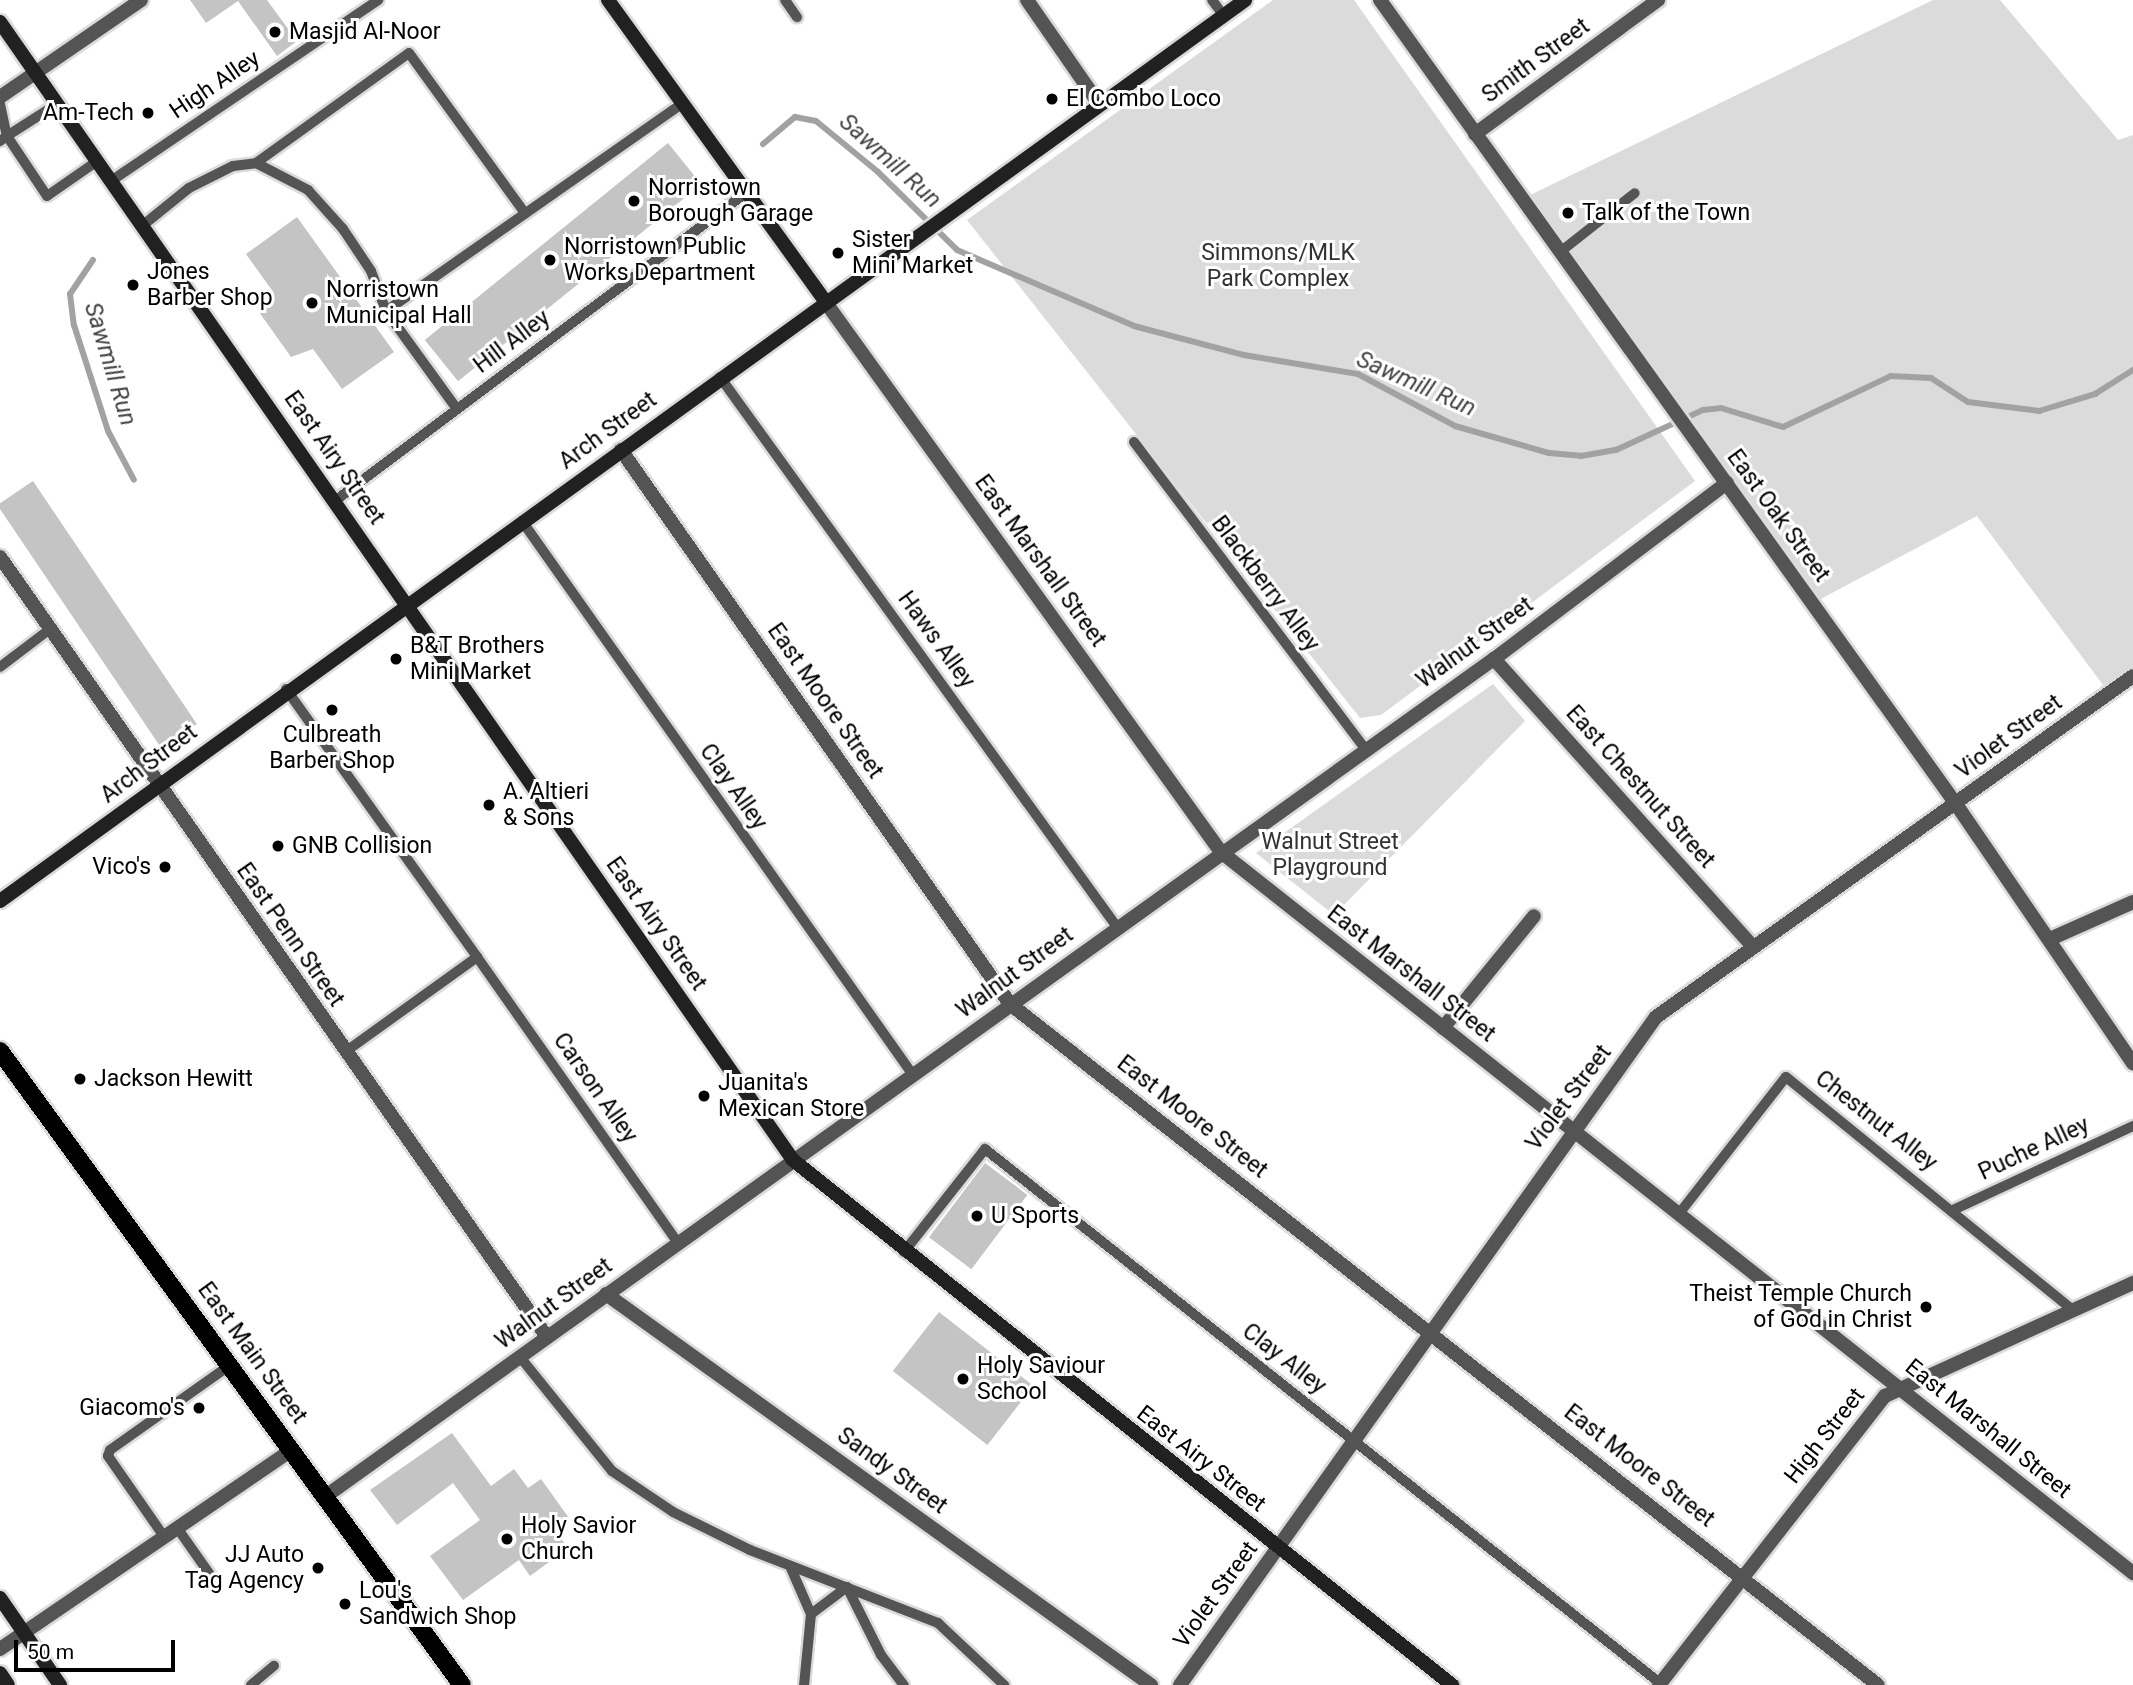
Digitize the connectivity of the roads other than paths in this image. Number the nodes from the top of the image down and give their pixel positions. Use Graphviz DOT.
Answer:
graph roads {
  1 [pos="141,0"];
  2 [pos="378,0"];
  3 [pos="608,0"];
  4 [pos="785,0"];
  5 [pos="1027,0"];
  6 [pos="1212,0"];
  7 [pos="1245,0"];
  8 [pos="1380,0"];
  9 [pos="1658,0"];
  10 [pos="1224,16"];
  11 [pos="797,18"];
  12 [pos="0,22"];
  13 [pos="35,72"];
  14 [pos="0,97"];
  15 [pos="682,103"];
  16 [pos="0,104"];
  17 [pos="57,104"];
  18 [pos="1099,104"];
  19 [pos="1475,134"];
  20 [pos="4,138"];
  21 [pos="96,162"];
  22 [pos="256,163"];
  23 [pos="111,181"];
  24 [pos="747,192"];
  25 [pos="1635,192"];
  26 [pos="525,214"];
  27 [pos="142,226"];
  28 [pos="1560,252"];
  29 [pos="824,300"];
  30 [pos="386,311"];
  31 [pos="720,377"];
  32 [pos="457,409"];
  33 [pos="1134,442"];
  34 [pos="621,450"];
  35 [pos="1727,483"];
  36 [pos="336,500"];
  37 [pos="522,521"];
  38 [pos="0,557"];
  39 [pos="408,604"];
  40 [pos="50,629"];
  41 [pos="1494,659"];
  42 [pos="0,667"];
  43 [pos="2133,676"];
  44 [pos="286,689"];
  45 [pos="1365,749"];
  46 [pos="158,788"];
  47 [pos="1956,804"];
  48 [pos="1221,852"];
  49 [pos="0,901"];
  50 [pos="2133,902"];
  51 [pos="1534,916"];
  52 [pos="1117,927"];
  53 [pos="2050,939"];
  54 [pos="1751,944"];
  55 [pos="477,957"];
  56 [pos="1010,1004"];
  57 [pos="1443,1028"];
  58 [pos="0,1051"];
  59 [pos="345,1052"];
  60 [pos="2133,1063"];
  61 [pos="913,1075"];
  62 [pos="2133,1126"];
  63 [pos="1571,1130"];
  64 [pos="793,1160"];
  65 [pos="1953,1210"];
  66 [pos="1678,1216"];
  67 [pos="678,1242"];
  68 [pos="904,1252"];
  69 [pos="2133,1283"];
  70 [pos="606,1294"];
  71 [pos="2074,1311"];
  72 [pos="1431,1332"];
  73 [pos="548,1337"];
  74 [pos="520,1357"];
  75 [pos="230,1365"];
  76 [pos="1900,1386"];
  77 [pos="1353,1441"];
  78 [pos="292,1450"];
  79 [pos="326,1496"];
  80 [pos="178,1529"];
  81 [pos="164,1538"];
  82 [pos="1277,1549"];
  83 [pos="790,1566"];
  84 [pos="2133,1573"];
  85 [pos="1744,1578"];
  86 [pos="214,1579"];
  87 [pos="847,1587"];
  88 [pos="0,1598"];
  89 [pos="811,1614"];
  90 [pos="26,1634"];
  91 [pos="0,1649"];
  92 [pos="274,1666"];
  93 [pos="0,1673"];
  94 [pos="1660,1684"];
  95 [pos="8,1685"];
  96 [pos="60,1685"];
  97 [pos="251,1685"];
  98 [pos="462,1685"];
  99 [pos="804,1685"];
  100 [pos="904,1685"];
  101 [pos="1004,1685"];
  102 [pos="1152,1685"];
  103 [pos="1180,1685"];
  104 [pos="1452,1685"];
  105 [pos="1878,1685"];
  1 -- 13 [label="street"];
  2 -- 23 [label="lane, High Alley"];
  3 -- 15 [label="main road, East Marshall Street"];
  4 -- 11 [label="lane"];
  5 -- 18 [label="street"];
  6 -- 10 [label="lane"];
  7 -- 10 [label="main road, Arch Street"];
  8 -- 19 [label="street, East Oak Street"];
  9 -- 19 [label="street, Smith Street"];
  10 -- 18 [label="main road, Arch Street"];
  12 -- 13 [label="main road, East Airy Street"];
  13 -- 14 [label="street"];
  13 -- 17 [label="main road, East Airy Street"];
  15 -- 24 [label="main road, East Marshall Street"];
  15 -- 26 [label="lane"];
  16 -- 20 [label="lane"];
  17 -- 20 [label="lane"];
  17 -- 21 [label="main road, East Airy Street"];
  18 -- 29 [label="main road, Arch Street"];
  19 -- 28 [label="street, East Oak Street"];
  20 -- 21 [label="lane"];
  21 -- 23 [label="main road, East Airy Street"];
  22 -- 26 [label="lane"];
  22 -- 27 [label="lane"];
  22 -- 30 [label="lane"];
  23 -- 27 [label="main road, East Airy Street"];
  24 -- 29 [label="main road, East Marshall Street"];
  24 -- 32 [label="lane, Hill Alley"];
  25 -- 28 [label="lane"];
  26 -- 30 [label="lane"];
  27 -- 36 [label="main road, East Airy Street"];
  28 -- 35 [label="street, East Oak Street"];
  29 -- 31 [label="main road, Arch Street"];
  29 -- 48 [label="street, East Marshall Street"];
  30 -- 32 [label="lane"];
  31 -- 34 [label="main road, Arch Street"];
  31 -- 52 [label="lane, Haws Alley"];
  32 -- 36 [label="lane, Hill Alley"];
  33 -- 45 [label="lane, Blackberry Alley"];
  34 -- 37 [label="main road, Arch Street"];
  34 -- 56 [label="street, East Moore Street"];
  35 -- 41 [label="street, Walnut Street"];
  35 -- 47 [label="street, East Oak Street"];
  36 -- 39 [label="main road, East Airy Street"];
  37 -- 39 [label="main road, Arch Street"];
  37 -- 61 [label="lane, Clay Alley"];
  38 -- 40 [label="street, East Penn Street"];
  39 -- 44 [label="main road, Arch Street"];
  39 -- 64 [label="main road, East Airy Street"];
  40 -- 42 [label="lane"];
  40 -- 46 [label="street, East Penn Street"];
  41 -- 45 [label="street, Walnut Street"];
  41 -- 54 [label="street, East Chestnut Street"];
  43 -- 47 [label="street, Violet Street"];
  44 -- 46 [label="main road, Arch Street"];
  44 -- 55 [label="lane, Carson Alley"];
  45 -- 48 [label="street, Walnut Street"];
  46 -- 49 [label="main road, Arch Street"];
  46 -- 59 [label="street, East Penn Street"];
  47 -- 53 [label="street, East Oak Street"];
  47 -- 54 [label="street, Violet Street"];
  48 -- 52 [label="street, Walnut Street"];
  48 -- 57 [label="street, East Marshall Street"];
  50 -- 53 [label="street"];
  51 -- 57 [label="street"];
  52 -- 56 [label="street, Walnut Street"];
  53 -- 60 [label="street, East Oak Street"];
  54 -- 63 [label="street, Violet Street"];
  55 -- 59 [label="lane"];
  55 -- 67 [label="lane, Carson Alley"];
  56 -- 61 [label="street, Walnut Street"];
  56 -- 72 [label="street, East Moore Street"];
  57 -- 63 [label="street, East Marshall Street"];
  58 -- 75 [label="main road, East Main Street"];
  59 -- 73 [label="street, East Penn Street"];
  61 -- 64 [label="street, Walnut Street"];
  62 -- 65 [label="lane, Puche Alley"];
  63 -- 66 [label="street, East Marshall Street"];
  63 -- 72 [label="street, Violet Street"];
  64 -- 67 [label="street, Walnut Street"];
  64 -- 68 [label="main road, East Airy Street"];
  65 -- 66 [label="lane, Chestnut Alley"];
  65 -- 71 [label="lane, Chestnut Alley"];
  66 -- 76 [label="street, East Marshall Street"];
  67 -- 70 [label="street, Walnut Street"];
  68 -- 77 [label="lane, Clay Alley"];
  68 -- 82 [label="main road, East Airy Street"];
  69 -- 71 [label="street, High Street"];
  70 -- 73 [label="street, Walnut Street"];
  70 -- 102 [label="street, Sandy Street"];
  71 -- 76 [label="street, High Street"];
  72 -- 77 [label="street, Violet Street"];
  72 -- 85 [label="street, East Moore Street"];
  73 -- 74 [label="street, Walnut Street"];
  74 -- 79 [label="street, Walnut Street"];
  74 -- 83 [label="lane"];
  75 -- 78 [label="main road, East Main Street"];
  75 -- 81 [label="lane"];
  76 -- 84 [label="street, East Marshall Street"];
  76 -- 85 [label="street, High Street"];
  77 -- 82 [label="street, Violet Street"];
  77 -- 94 [label="lane, Clay Alley"];
  78 -- 79 [label="main road, East Main Street"];
  78 -- 80 [label="street"];
  79 -- 98 [label="main road, East Main Street"];
  80 -- 81 [label="street"];
  80 -- 86 [label="lane"];
  81 -- 90 [label="street"];
  82 -- 103 [label="street, Violet Street"];
  82 -- 104 [label="main road, East Airy Street"];
  83 -- 87 [label="lane"];
  83 -- 89 [label="lane"];
  85 -- 94 [label="street, High Street"];
  85 -- 105 [label="street, East Moore Street"];
  87 -- 89 [label="lane"];
  87 -- 100 [label="lane"];
  87 -- 101 [label="lane"];
  88 -- 90 [label="main road"];
  89 -- 99 [label="lane"];
  90 -- 91 [label="street"];
  90 -- 96 [label="main road"];
  92 -- 97 [label="lane"];
  93 -- 95 [label="main road"];
}
